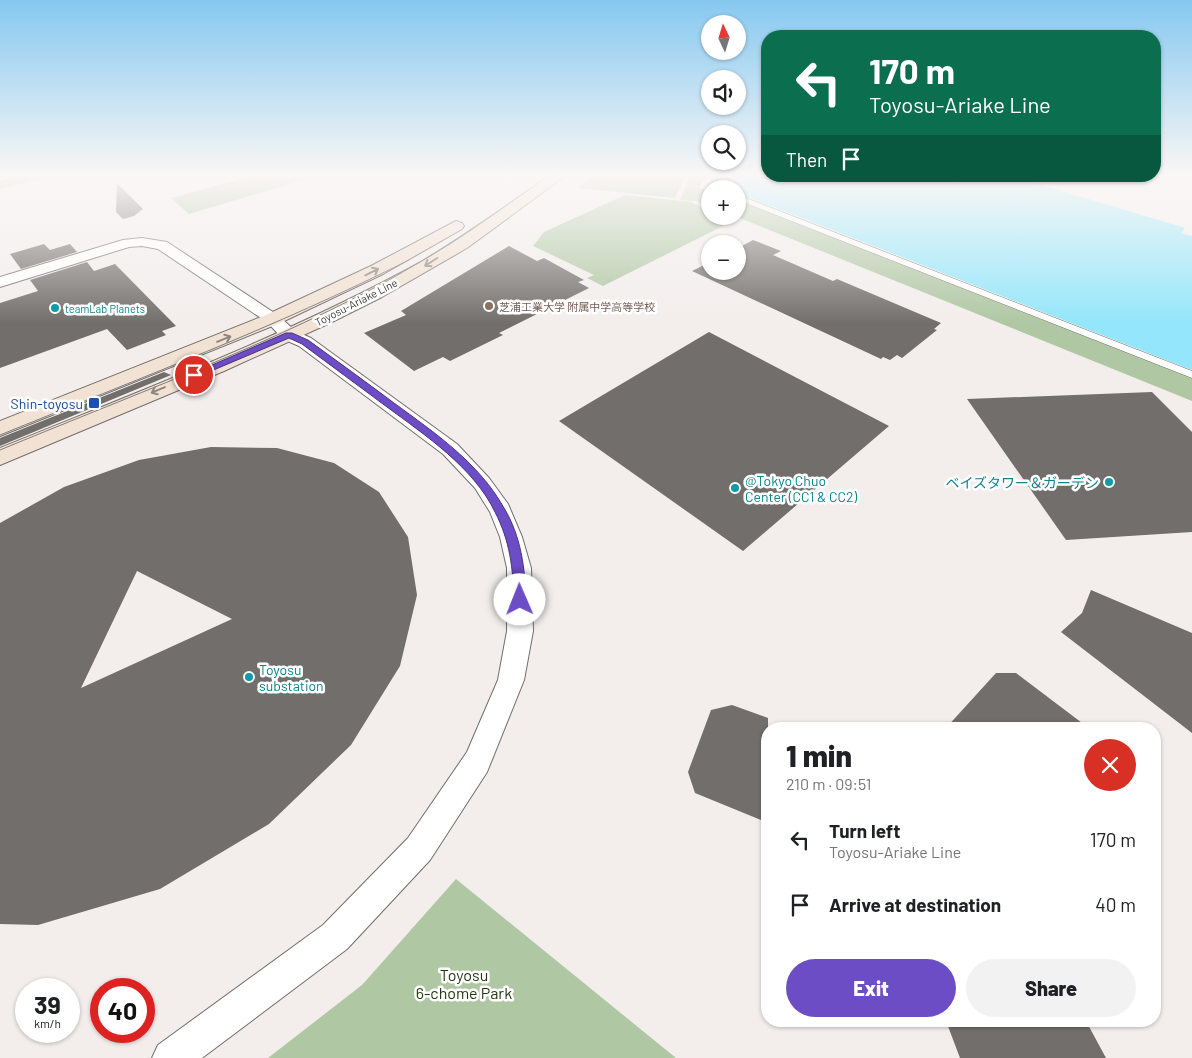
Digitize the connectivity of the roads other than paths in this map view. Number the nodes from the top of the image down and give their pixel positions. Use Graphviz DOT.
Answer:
graph roads {
  1 [pos="457,225"];
  2 [pos="486,225"];
  3 [pos="812,225"];
  4 [pos="0,282"];
  5 [pos="281,327"];
  6 [pos="1192,375"];
  7 [pos="0,429"];
  8 [pos="0,457"];
  9 [pos="171,1058"];
  5 -- 1 [label="main road, Toyosu-Ariake Line, one-way"];
  2 -- 5 [label="main road, Toyosu-Ariake Line, one-way"];
  3 -- 6 [label="street"];
  4 -- 5 [label="street"];
  7 -- 5 [label="main road, Toyosu-Ariake Line, one-way"];
  5 -- 8 [label="main road, Toyosu-Ariake Line, one-way"];
  5 -- 9 [label="street"];
}
